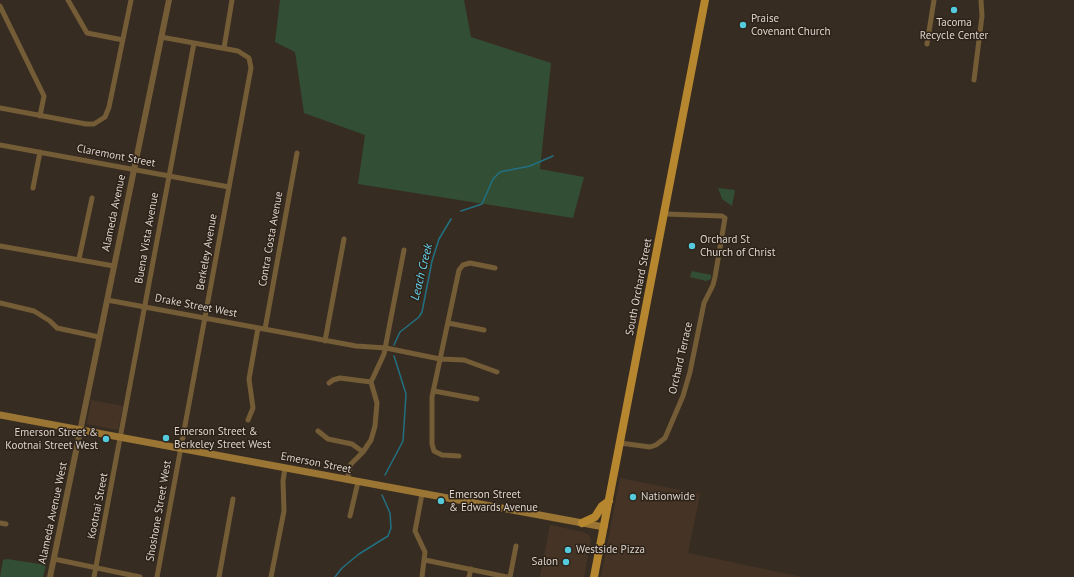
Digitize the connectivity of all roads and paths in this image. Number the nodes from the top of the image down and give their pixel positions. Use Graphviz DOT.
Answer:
graph roads {
  1 [pos="68,0"];
  2 [pos="131,0"];
  3 [pos="169,0"];
  4 [pos="232,0"];
  5 [pos="705,0"];
  6 [pos="934,0"];
  7 [pos="981,0"];
  8 [pos="0,6"];
  9 [pos="161,37"];
  10 [pos="123,40"];
  11 [pos="194,43"];
  12 [pos="927,44"];
  13 [pos="224,48"];
  14 [pos="974,80"];
  15 [pos="0,108"];
  16 [pos="40,116"];
  17 [pos="0,145"];
  18 [pos="40,152"];
  19 [pos="297,153"];
  20 [pos="134,170"];
  21 [pos="168,176"];
  22 [pos="229,187"];
  23 [pos="33,188"];
  24 [pos="92,198"];
  25 [pos="665,214"];
  26 [pos="344,239"];
  27 [pos="0,246"];
  28 [pos="404,250"];
  29 [pos="79,259"];
  30 [pos="114,266"];
  31 [pos="495,268"];
  32 [pos="107,300"];
  33 [pos="0,304"];
  34 [pos="145,306"];
  35 [pos="205,318"];
  36 [pos="448,323"];
  37 [pos="258,328"];
  38 [pos="265,329"];
  39 [pos="484,330"];
  40 [pos="99,337"];
  41 [pos="325,341"];
  42 [pos="386,348"];
  43 [pos="440,359"];
  44 [pos="497,372"];
  45 [pos="371,382"];
  46 [pos="329,383"];
  47 [pos="434,391"];
  48 [pos="477,399"];
  49 [pos="0,415"];
  50 [pos="248,420"];
  51 [pos="80,430"];
  52 [pos="318,431"];
  53 [pos="120,438"];
  54 [pos="620,443"];
  55 [pos="180,449"];
  56 [pos="363,452"];
  57 [pos="459,456"];
  58 [pos="285,468"];
  59 [pos="347,480"];
  60 [pos="358,482"];
  61 [pos="422,494"];
  62 [pos="233,499"];
  63 [pos="609,501"];
  64 [pos="350,516"];
  65 [pos="582,523"];
  66 [pos="604,527"];
  67 [pos="516,546"];
  68 [pos="54,559"];
  69 [pos="425,560"];
  70 [pos="96,568"];
  71 [pos="471,569"];
  72 [pos="50,577"];
  73 [pos="94,577"];
  74 [pos="140,577"];
  75 [pos="157,577"];
  76 [pos="219,577"];
  77 [pos="271,577"];
  78 [pos="422,577"];
  79 [pos="469,577"];
  80 [pos="509,577"];
  81 [pos="594,577"];
  1 -- 10 [label="street"];
  2 -- 10 [label="street"];
  3 -- 9 [label="street, Alameda Avenue"];
  4 -- 13 [label="street"];
  5 -- 25 [label="main road, South Orchard Street"];
  6 -- 12 [label="street"];
  7 -- 14 [label="street"];
  8 -- 16 [label="street"];
  9 -- 11 [label="street"];
  9 -- 20 [label="street, Alameda Avenue"];
  10 -- 16 [label="street"];
  11 -- 13 [label="street"];
  11 -- 21 [label="street, Buena Vista Avenue"];
  13 -- 22 [label="street, Berkeley Avenue"];
  15 -- 16 [label="street"];
  17 -- 18 [label="street, Claremont Street"];
  18 -- 20 [label="street, Claremont Street"];
  18 -- 23 [label="street"];
  19 -- 38 [label="street, Contra Costa Avenue"];
  20 -- 21 [label="street, Claremont Street"];
  20 -- 30 [label="street, Alameda Avenue"];
  21 -- 22 [label="street, Claremont Street"];
  21 -- 34 [label="street, Buena Vista Avenue"];
  22 -- 35 [label="street, Berkeley Avenue"];
  24 -- 29 [label="street"];
  25 -- 54 [label="main road, South Orchard Street"];
  25 -- 54 [label="street, Orchard Terrace"];
  26 -- 41 [label="street"];
  27 -- 29 [label="street"];
  28 -- 42 [label="street"];
  29 -- 30 [label="street"];
  30 -- 32 [label="street, Alameda Avenue"];
  31 -- 36 [label="street"];
  32 -- 34 [label="street, Drake Street West"];
  32 -- 40 [label="street, Alameda Avenue"];
  33 -- 40 [label="street"];
  34 -- 35 [label="street, Drake Street West"];
  34 -- 53 [label="street, Buena Vista Avenue"];
  35 -- 37 [label="street, Drake Street West"];
  35 -- 55 [label="street, Berkeley Avenue"];
  36 -- 39 [label="street"];
  36 -- 43 [label="street"];
  37 -- 38 [label="street, Drake Street West"];
  37 -- 50 [label="street"];
  38 -- 41 [label="street"];
  40 -- 51 [label="street, Alameda Avenue"];
  41 -- 42 [label="street"];
  42 -- 43 [label="street"];
  42 -- 45 [label="street"];
  43 -- 44 [label="street"];
  43 -- 47 [label="street"];
  45 -- 46 [label="street"];
  45 -- 56 [label="street"];
  47 -- 48 [label="street"];
  47 -- 57 [label="street"];
  49 -- 51 [label="main road, Emerson Street"];
  51 -- 53 [label="main road, Emerson Street"];
  51 -- 68 [label="street, Alameda Avenue West"];
  52 -- 56 [label="street"];
  53 -- 55 [label="main road, Emerson Street"];
  53 -- 70 [label="street, Kootnai Street"];
  54 -- 63 [label="main road, South Orchard Street"];
  55 -- 58 [label="main road, Emerson Street"];
  55 -- 75 [label="street, Shoshone Street West"];
  56 -- 59 [label="street"];
  58 -- 59 [label="main road, Emerson Street"];
  58 -- 77 [label="street"];
  59 -- 60 [label="main road, Emerson Street"];
  60 -- 61 [label="main road, Emerson Street"];
  60 -- 64 [label="street"];
  61 -- 65 [label="main road, Emerson Street"];
  61 -- 69 [label="street"];
  62 -- 76 [label="street"];
  63 -- 65 [label="main road"];
  63 -- 66 [label="main road, South Orchard Street"];
  65 -- 66 [label="main road, Emerson Street"];
  66 -- 81 [label="main road, South Orchard Street"];
  67 -- 80 [label="street"];
  68 -- 70 [label="street"];
  68 -- 72 [label="street, Alameda Avenue West"];
  69 -- 71 [label="street"];
  69 -- 78 [label="street"];
  70 -- 73 [label="street, Kootnai Street"];
  70 -- 74 [label="street"];
  71 -- 79 [label="street"];
  71 -- 80 [label="street"];
}
